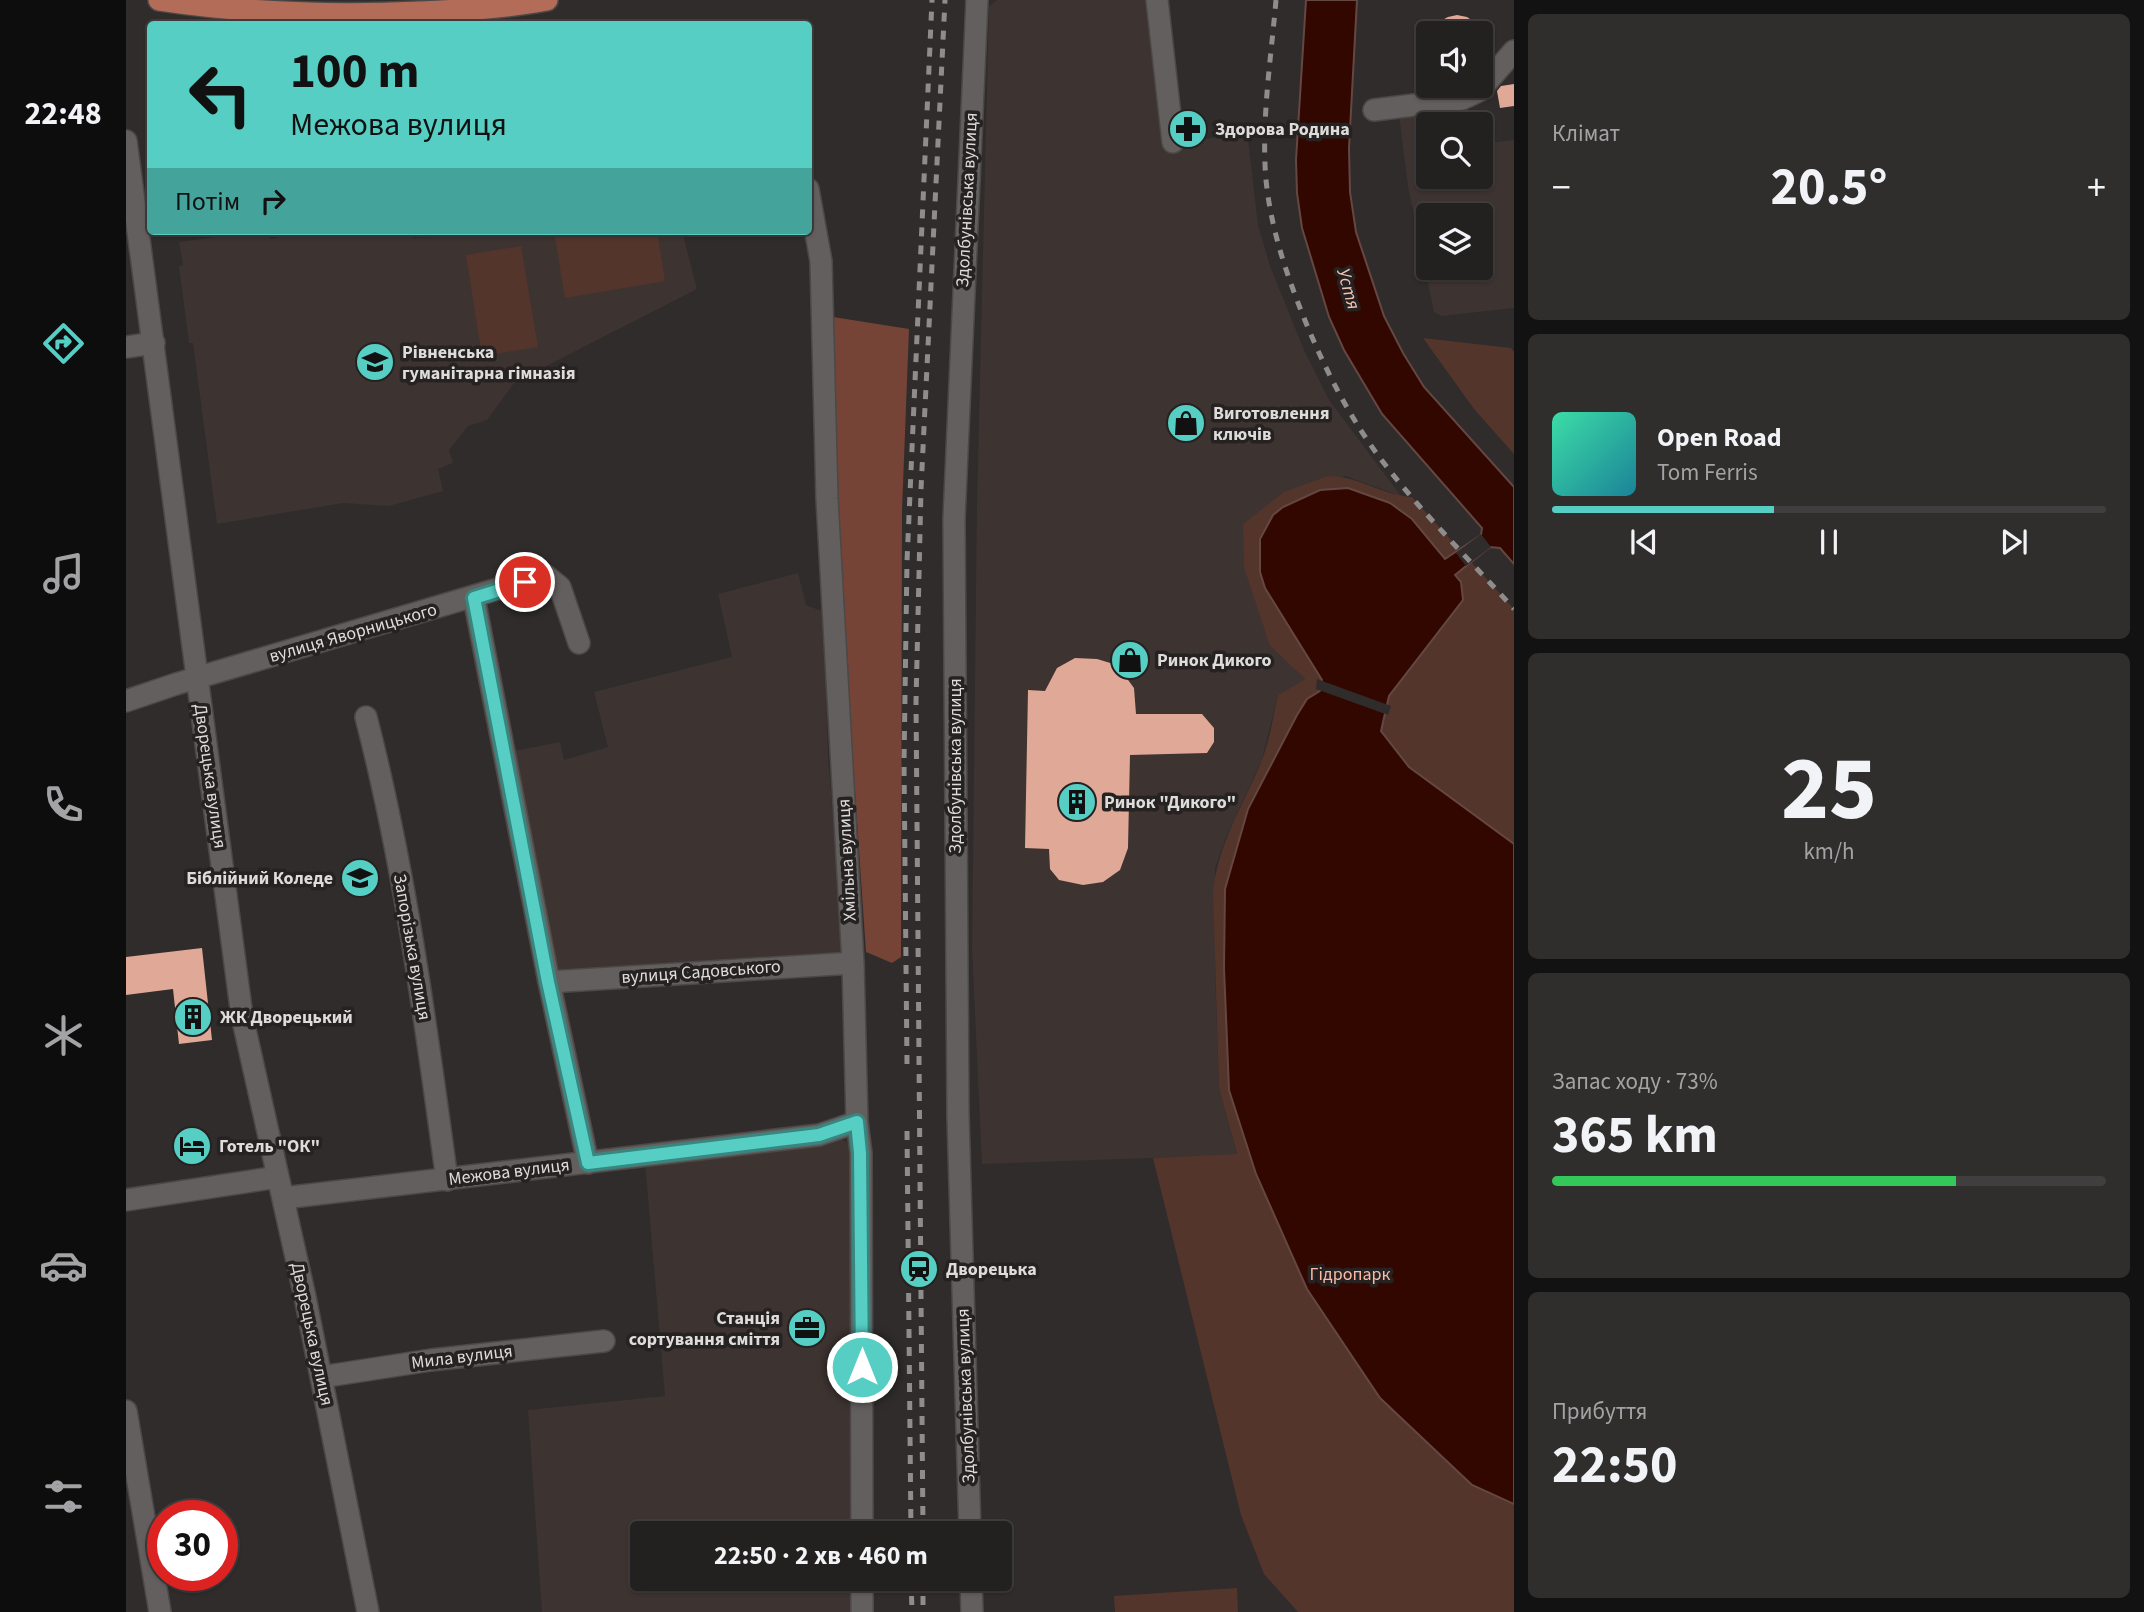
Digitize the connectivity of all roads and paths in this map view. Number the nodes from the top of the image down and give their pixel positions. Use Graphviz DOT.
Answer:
graph roads {
  1 [pos="159,0"];
  2 [pos="544,0"];
  3 [pos="977,0"];
  4 [pos="1157,0"];
  5 [pos="339,20"];
  6 [pos="1514,51"];
  7 [pos="1374,110"];
  8 [pos="126,141"];
  9 [pos="1173,142"];
  10 [pos="812,211"];
  11 [pos="154,344"];
  12 [pos="126,347"];
  13 [pos="474,598"];
  14 [pos="579,643"];
  15 [pos="197,678"];
  16 [pos="126,701"];
  17 [pos="366,717"];
  18 [pos="853,963"];
  19 [pos="548,982"];
  20 [pos="857,1122"];
  21 [pos="588,1163"];
  22 [pos="278,1177"];
  23 [pos="447,1180"];
  24 [pos="283,1198"];
  25 [pos="126,1200"];
  26 [pos="604,1341"];
  27 [pos="321,1377"];
  28 [pos="126,1411"];
  29 [pos="862,1521"];
  30 [pos="970,1521"];
  31 [pos="862,1591"];
  32 [pos="971,1591"];
  33 [pos="160,1612"];
  34 [pos="368,1612"];
  35 [pos="862,1612"];
  36 [pos="972,1612"];
  1 -- 5 [label="main road"];
  2 -- 5 [label="main road"];
  3 -- 30 [label="street, Здолбунівська вулиця"];
  4 -- 9 [label="street"];
  6 -- 7 [label="street"];
  8 -- 11 [label="street, Дворецька вулиця"];
  10 -- 18 [label="street, Хмільна вулиця"];
  11 -- 12 [label="street"];
  11 -- 15 [label="street, Дворецька вулиця"];
  13 -- 14 [label="street, вулиця Яворницького"];
  13 -- 15 [label="street, вулиця Яворницького"];
  13 -- 19 [label="street"];
  15 -- 16 [label="street, вулиця Яворницького"];
  15 -- 22 [label="street, Дворецька вулиця"];
  17 -- 23 [label="street, Запорізька вулиця"];
  18 -- 19 [label="street, вулиця Садовського"];
  18 -- 20 [label="street, Хмільна вулиця"];
  19 -- 21 [label="street"];
  20 -- 21 [label="street, Межова вулиця"];
  20 -- 29 [label="street, Хмільна вулиця"];
  21 -- 23 [label="street, Межова вулиця"];
  22 -- 24 [label="street, Дворецька вулиця"];
  22 -- 25 [label="street"];
  23 -- 24 [label="street, Межова вулиця"];
  24 -- 27 [label="street, Дворецька вулиця"];
  26 -- 27 [label="street, Мила вулиця"];
  27 -- 34 [label="street, Дворецька вулиця"];
  28 -- 33 [label="street"];
  31 -- 35 [label="street"];
  32 -- 36 [label="street"];
}
